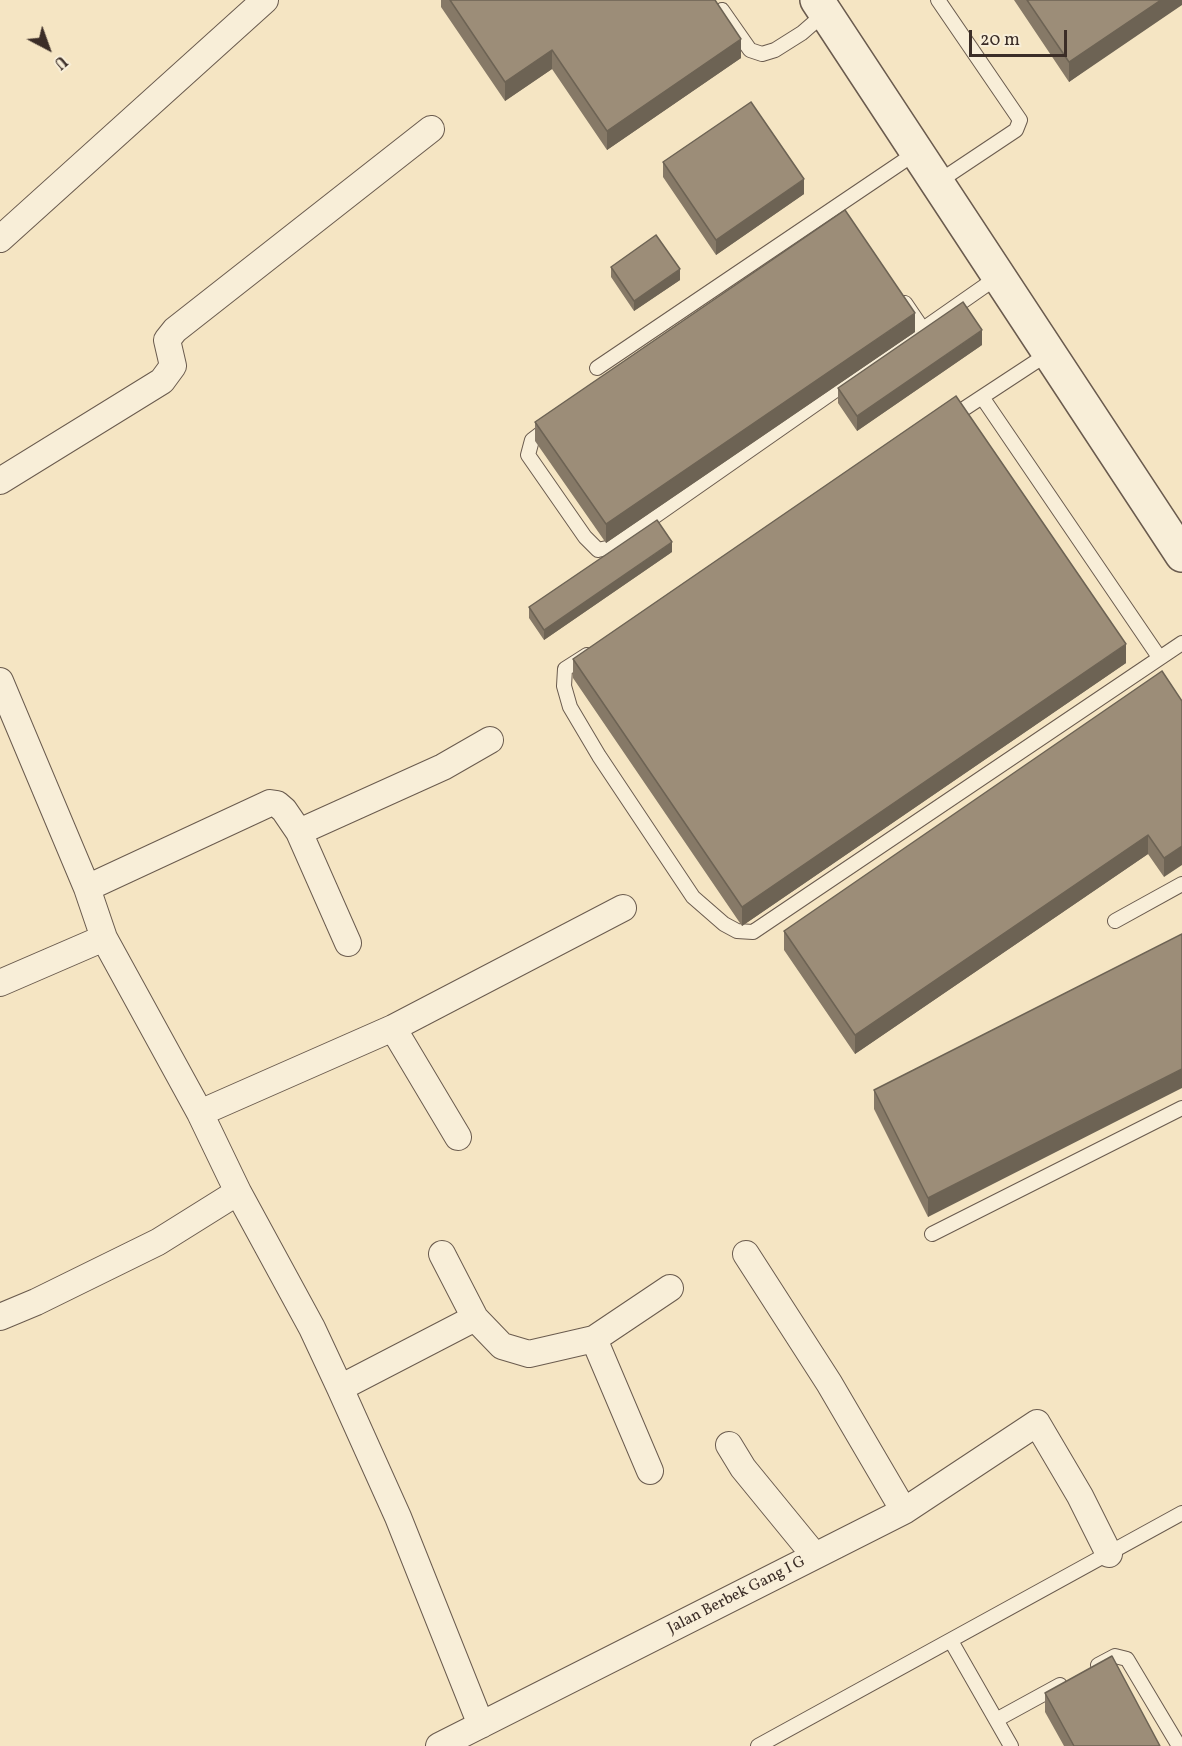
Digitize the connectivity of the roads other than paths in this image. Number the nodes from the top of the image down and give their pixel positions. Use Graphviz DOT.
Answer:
graph roads {
  1 [pos="265,0"];
  2 [pos="938,0"];
  3 [pos="821,6"];
  4 [pos="723,10"];
  5 [pos="431,129"];
  6 [pos="917,152"];
  7 [pos="938,182"];
  8 [pos="0,239"];
  9 [pos="999,275"];
  10 [pos="896,290"];
  11 [pos="922,328"];
  12 [pos="1049,353"];
  13 [pos="597,368"];
  14 [pos="982,397"];
  15 [pos="559,420"];
  16 [pos="942,423"];
  17 [pos="0,481"];
  18 [pos="1182,555"];
  19 [pos="1182,643"];
  20 [pos="595,650"];
  21 [pos="1159,657"];
  22 [pos="0,681"];
  23 [pos="490,740"];
  24 [pos="299,832"];
  25 [pos="1182,884"];
  26 [pos="87,888"];
  27 [pos="623,908"];
  28 [pos="1116,921"];
  29 [pos="104,938"];
  30 [pos="348,943"];
  31 [pos="0,983"];
  32 [pos="393,1028"];
  33 [pos="1182,1108"];
  34 [pos="200,1113"];
  35 [pos="459,1137"];
  36 [pos="238,1192"];
  37 [pos="932,1234"];
  38 [pos="442,1254"];
  39 [pos="746,1254"];
  40 [pos="670,1288"];
  41 [pos="0,1317"];
  42 [pos="475,1318"];
  43 [pos="594,1339"];
  44 [pos="340,1388"];
  45 [pos="729,1445"];
  46 [pos="650,1471"];
  47 [pos="904,1511"];
  48 [pos="1182,1514"];
  49 [pos="1109,1554"];
  50 [pos="815,1556"];
  51 [pos="951,1641"];
  52 [pos="996,1720"];
  53 [pos="481,1725"];
  54 [pos="439,1746"];
  55 [pos="758,1746"];
  56 [pos="1011,1746"];
  57 [pos="1179,1746"];
  1 -- 8 [label="street"];
  2 -- 7 [label="lane"];
  3 -- 4 [label="lane"];
  3 -- 6 [label="street"];
  5 -- 17 [label="street"];
  6 -- 7 [label="street"];
  6 -- 13 [label="lane"];
  7 -- 9 [label="street"];
  9 -- 11 [label="lane"];
  9 -- 12 [label="street"];
  10 -- 11 [label="lane"];
  11 -- 15 [label="lane"];
  12 -- 14 [label="lane"];
  12 -- 18 [label="street"];
  14 -- 16 [label="lane"];
  14 -- 21 [label="lane"];
  19 -- 21 [label="lane"];
  20 -- 21 [label="lane"];
  22 -- 26 [label="street"];
  23 -- 24 [label="street"];
  24 -- 26 [label="street"];
  24 -- 30 [label="street"];
  25 -- 28 [label="lane"];
  26 -- 29 [label="street"];
  27 -- 32 [label="street"];
  29 -- 31 [label="street"];
  29 -- 34 [label="street"];
  32 -- 34 [label="street"];
  32 -- 35 [label="street"];
  33 -- 37 [label="lane"];
  34 -- 36 [label="street"];
  36 -- 41 [label="street"];
  36 -- 44 [label="street"];
  38 -- 42 [label="street"];
  39 -- 47 [label="street"];
  40 -- 43 [label="street"];
  42 -- 43 [label="street"];
  42 -- 44 [label="street"];
  43 -- 46 [label="street"];
  44 -- 53 [label="street"];
  45 -- 50 [label="street"];
  47 -- 49 [label="street, Jalan Berbek Gang I G"];
  47 -- 50 [label="street, Jalan Berbek Gang I G"];
  48 -- 49 [label="lane"];
  49 -- 51 [label="lane"];
  50 -- 53 [label="street, Jalan Berbek Gang I G"];
  51 -- 52 [label="lane"];
  51 -- 55 [label="lane"];
  52 -- 56 [label="lane"];
  52 -- 57 [label="lane"];
  53 -- 54 [label="street, Jalan Berbek Gang I G"];
}
